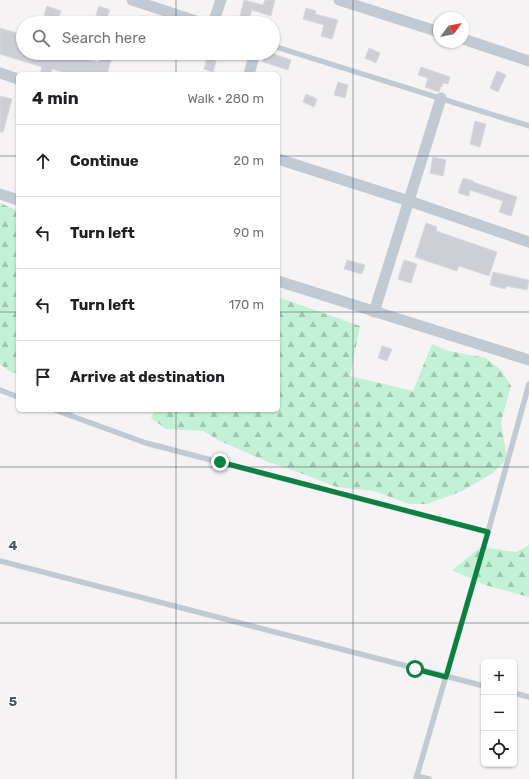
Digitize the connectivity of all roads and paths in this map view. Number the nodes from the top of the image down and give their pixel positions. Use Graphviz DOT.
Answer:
graph roads {
  1 [pos="132,0"];
  2 [pos="221,0"];
  3 [pos="339,0"];
  4 [pos="181,16"];
  5 [pos="216,16"];
  6 [pos="433,30"];
  7 [pos="469,41"];
  8 [pos="280,48"];
  9 [pos="253,60"];
  10 [pos="529,60"];
  11 [pos="250,72"];
  12 [pos="0,74"];
  13 [pos="16,78"];
  14 [pos="441,98"];
  15 [pos="529,126"];
  16 [pos="280,160"];
  17 [pos="0,194"];
  18 [pos="16,199"];
  19 [pos="410,201"];
  20 [pos="529,242"];
  21 [pos="280,282"];
  22 [pos="374,312"];
  23 [pos="529,360"];
  24 [pos="529,384"];
  25 [pos="0,390"];
  26 [pos="16,396"];
  27 [pos="61,412"];
  28 [pos="488,532"];
  29 [pos="0,560"];
  30 [pos="446,677"];
  31 [pos="481,685"];
  32 [pos="517,694"];
  33 [pos="529,697"];
  34 [pos="417,777"];
  35 [pos="429,779"];
  1 -- 4 [label="street"];
  2 -- 5 [label="street"];
  3 -- 6 [label="street"];
  7 -- 10 [label="street"];
  8 -- 14 [label="lane"];
  9 -- 11 [label="street"];
  12 -- 13 [label="street"];
  14 -- 15 [label="lane"];
  14 -- 19 [label="street"];
  16 -- 19 [label="street"];
  17 -- 18 [label="street"];
  19 -- 20 [label="street"];
  19 -- 22 [label="street"];
  21 -- 22 [label="street"];
  22 -- 23 [label="street"];
  24 -- 28 [label="lane"];
  25 -- 26 [label="lane"];
  27 -- 28 [label="lane"];
  28 -- 30 [label="lane"];
  29 -- 30 [label="lane"];
  30 -- 31 [label="lane"];
  30 -- 34 [label="lane"];
  32 -- 33 [label="lane"];
  34 -- 35 [label="lane"];
}
